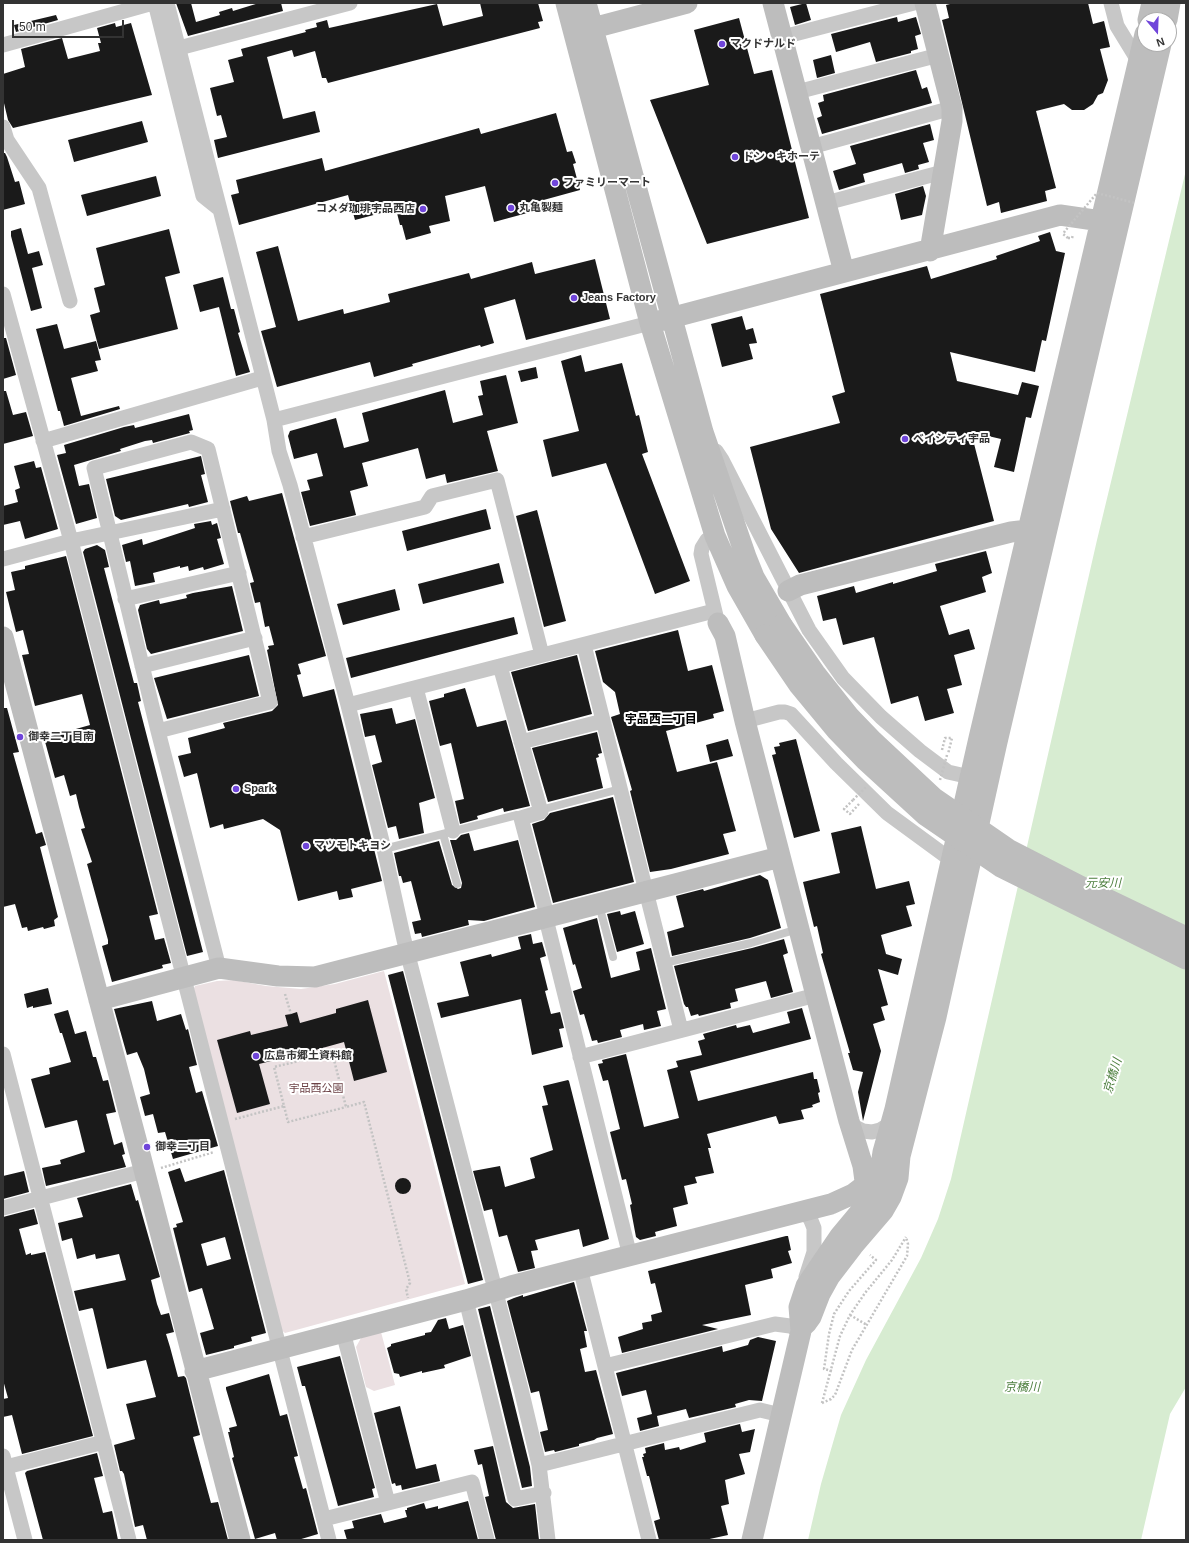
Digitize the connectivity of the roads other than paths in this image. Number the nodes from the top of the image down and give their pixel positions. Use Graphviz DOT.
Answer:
graph roads {
  1 [pos="168,3"];
  2 [pos="350,3"];
  3 [pos="566,3"];
  4 [pos="586,3"];
  5 [pos="687,3"];
  6 [pos="773,3"];
  7 [pos="914,3"];
  8 [pos="925,3"];
  9 [pos="1111,3"];
  10 [pos="147,4"];
  11 [pos="593,28"];
  12 [pos="783,37"];
  13 [pos="3,45"];
  14 [pos="179,48"];
  15 [pos="1146,52"];
  16 [pos="1155,52"];
  17 [pos="939,55"];
  18 [pos="1147,64"];
  19 [pos="797,92"];
  20 [pos="952,108"];
  21 [pos="3,127"];
  22 [pos="811,147"];
  23 [pos="943,172"];
  24 [pos="826,203"];
  25 [pos="218,208"];
  26 [pos="1110,222"];
  27 [pos="930,251"];
  28 [pos="844,272"];
  29 [pos="3,294"];
  30 [pos="70,301"];
  31 [pos="672,317"];
  32 [pos="650,323"];
  33 [pos="262,378"];
  34 [pos="274,420"];
  35 [pos="703,432"];
  36 [pos="43,441"];
  37 [pos="223,508"];
  38 [pos="1037,532"];
  39 [pos="109,533"];
  40 [pos="715,536"];
  41 [pos="303,537"];
  42 [pos="71,541"];
  43 [pos="3,559"];
  44 [pos="239,573"];
  45 [pos="788,592"];
  46 [pos="126,599"];
  47 [pos="716,617"];
  48 [pos="774,630"];
  49 [pos="3,637"];
  50 [pos="255,638"];
  51 [pos="584,645"];
  52 [pos="542,655"];
  53 [pos="142,666"];
  54 [pos="500,666"];
  55 [pos="416,688"];
  56 [pos="10,692"];
  57 [pos="348,705"];
  58 [pos="603,721"];
  59 [pos="745,721"];
  60 [pos="158,731"];
  61 [pos="521,742"];
  62 [pos="979,779"];
  63 [pos="620,789"];
  64 [pos="540,812"];
  65 [pos="521,818"];
  66 [pos="448,832"];
  67 [pos="384,849"];
  68 [pos="780,856"];
  69 [pos="959,866"];
  70 [pos="457,884"];
  71 [pos="646,892"];
  72 [pos="599,904"];
  73 [pos="547,917"];
  74 [pos="798,929"];
  75 [pos="1186,937"];
  76 [pos="408,954"];
  77 [pos="613,957"];
  78 [pos="1186,959"];
  79 [pos="664,963"];
  80 [pos="219,968"];
  81 [pos="183,976"];
  82 [pos="816,995"];
  83 [pos="99,1000"];
  84 [pos="936,1018"];
  85 [pos="681,1030"];
  86 [pos="3,1054"];
  87 [pos="580,1057"];
  88 [pos="895,1109"];
  89 [pos="849,1121"];
  90 [pos="150,1171"];
  91 [pos="40,1198"];
  92 [pos="867,1200"];
  93 [pos="831,1204"];
  94 [pos="3,1208"];
  95 [pos="802,1212"];
  96 [pos="861,1250"];
  97 [pos="630,1256"];
  98 [pos="580,1268"];
  99 [pos="496,1291"];
  100 [pos="466,1300"];
  101 [pos="799,1307"];
  102 [pos="801,1331"];
  103 [pos="343,1332"];
  104 [pos="280,1350"];
  105 [pos="605,1366"];
  106 [pos="195,1371"];
  107 [pos="781,1415"];
  108 [pos="104,1442"];
  109 [pos="624,1444"];
  110 [pos="4,1460"];
  111 [pos="539,1465"];
  112 [pos="544,1493"];
  113 [pos="388,1502"];
  114 [pos="324,1519"];
  115 [pos="25,1540"];
  116 [pos="129,1540"];
  117 [pos="240,1540"];
  118 [pos="330,1540"];
  119 [pos="487,1540"];
  120 [pos="548,1540"];
  121 [pos="648,1540"];
  122 [pos="752,1540"];
  1 -- 14 [label="street"];
  2 -- 14 [label="street"];
  3 -- 32 [label="street"];
  4 -- 11 [label="street"];
  5 -- 11 [label="street"];
  6 -- 12 [label="street"];
  7 -- 12 [label="street"];
  8 -- 17 [label="street"];
  9 -- 18 [label="street"];
  10 -- 13 [label="street"];
  10 -- 25 [label="street"];
  11 -- 31 [label="street"];
  12 -- 19 [label="street"];
  14 -- 25 [label="street"];
  15 -- 18 [label="street"];
  16 -- 18 [label="street"];
  17 -- 19 [label="street"];
  17 -- 20 [label="street"];
  18 -- 26 [label="street"];
  19 -- 22 [label="street"];
  20 -- 22 [label="street"];
  20 -- 23 [label="street"];
  21 -- 30 [label="street"];
  22 -- 24 [label="street"];
  23 -- 24 [label="street"];
  23 -- 27 [label="street"];
  24 -- 28 [label="street"];
  25 -- 33 [label="street"];
  26 -- 27 [label="street"];
  26 -- 38 [label="street"];
  27 -- 28 [label="street"];
  28 -- 31 [label="street"];
  29 -- 36 [label="street"];
  31 -- 32 [label="street"];
  31 -- 35 [label="street"];
  32 -- 34 [label="street"];
  32 -- 40 [label="street"];
  33 -- 34 [label="street"];
  33 -- 36 [label="street"];
  34 -- 41 [label="street"];
  35 -- 45 [label="street"];
  35 -- 48 [label="street"];
  36 -- 42 [label="street"];
  37 -- 39 [label="street"];
  37 -- 39 [label="street"];
  37 -- 44 [label="street"];
  38 -- 45 [label="street"];
  38 -- 62 [label="street"];
  39 -- 42 [label="street"];
  39 -- 46 [label="street"];
  40 -- 47 [label="street"];
  40 -- 48 [label="street"];
  41 -- 52 [label="street"];
  41 -- 57 [label="street"];
  42 -- 43 [label="street"];
  42 -- 81 [label="street"];
  44 -- 46 [label="street"];
  44 -- 50 [label="street"];
  45 -- 62 [label="street"];
  46 -- 53 [label="street"];
  47 -- 51 [label="street"];
  47 -- 59 [label="street"];
  48 -- 75 [label="street, bridge"];
  48 -- 78 [label="street, bridge"];
  49 -- 56 [label="street"];
  50 -- 53 [label="street"];
  50 -- 60 [label="street"];
  51 -- 52 [label="street"];
  51 -- 58 [label="street"];
  52 -- 54 [label="street"];
  53 -- 60 [label="street"];
  54 -- 55 [label="street"];
  54 -- 61 [label="street"];
  55 -- 57 [label="street"];
  55 -- 66 [label="street"];
  56 -- 83 [label="street"];
  57 -- 67 [label="street"];
  58 -- 61 [label="street"];
  58 -- 63 [label="street"];
  59 -- 68 [label="street"];
  59 -- 69 [label="street"];
  60 -- 80 [label="street"];
  61 -- 64 [label="street"];
  62 -- 69 [label="street"];
  63 -- 64 [label="lane"];
  63 -- 71 [label="street"];
  64 -- 65 [label="street"];
  65 -- 66 [label="lane"];
  65 -- 73 [label="street"];
  66 -- 67 [label="lane"];
  66 -- 70 [label="lane"];
  67 -- 76 [label="street"];
  68 -- 71 [label="street"];
  68 -- 74 [label="street"];
  69 -- 84 [label="street"];
  69 -- 88 [label="street"];
  71 -- 72 [label="street"];
  71 -- 79 [label="street"];
  72 -- 73 [label="street"];
  72 -- 77 [label="lane"];
  73 -- 76 [label="street"];
  73 -- 87 [label="street"];
  74 -- 79 [label="lane"];
  74 -- 82 [label="street"];
  76 -- 80 [label="street"];
  76 -- 99 [label="street"];
  79 -- 85 [label="street"];
  80 -- 81 [label="street"];
  81 -- 83 [label="street"];
  81 -- 104 [label="street"];
  82 -- 85 [label="street"];
  82 -- 89 [label="street"];
  83 -- 90 [label="street"];
  84 -- 92 [label="street"];
  84 -- 96 [label="street"];
  85 -- 87 [label="street"];
  86 -- 91 [label="street"];
  87 -- 97 [label="street"];
  88 -- 89 [label="street"];
  88 -- 92 [label="street"];
  89 -- 92 [label="street"];
  90 -- 91 [label="street"];
  90 -- 106 [label="street"];
  91 -- 94 [label="street"];
  91 -- 108 [label="street"];
  92 -- 93 [label="street"];
  92 -- 93 [label="street"];
  92 -- 96 [label="street"];
  92 -- 101 [label="street"];
  93 -- 95 [label="street"];
  95 -- 97 [label="street"];
  95 -- 101 [label="street"];
  96 -- 102 [label="street"];
  97 -- 98 [label="street"];
  98 -- 99 [label="street"];
  98 -- 105 [label="street"];
  99 -- 100 [label="street"];
  99 -- 111 [label="street"];
  100 -- 103 [label="street"];
  100 -- 112 [label="street"];
  101 -- 102 [label="street"];
  102 -- 105 [label="street"];
  102 -- 107 [label="street"];
  103 -- 104 [label="street"];
  103 -- 113 [label="street"];
  104 -- 106 [label="street"];
  104 -- 114 [label="street"];
  105 -- 109 [label="street"];
  106 -- 117 [label="street"];
  107 -- 109 [label="street"];
  107 -- 122 [label="street"];
  108 -- 110 [label="street"];
  108 -- 116 [label="street"];
  109 -- 111 [label="street"];
  109 -- 121 [label="street"];
  110 -- 115 [label="street"];
  111 -- 112 [label="street"];
  112 -- 120 [label="street"];
  113 -- 114 [label="street"];
  113 -- 119 [label="street"];
  114 -- 118 [label="street"];
}
